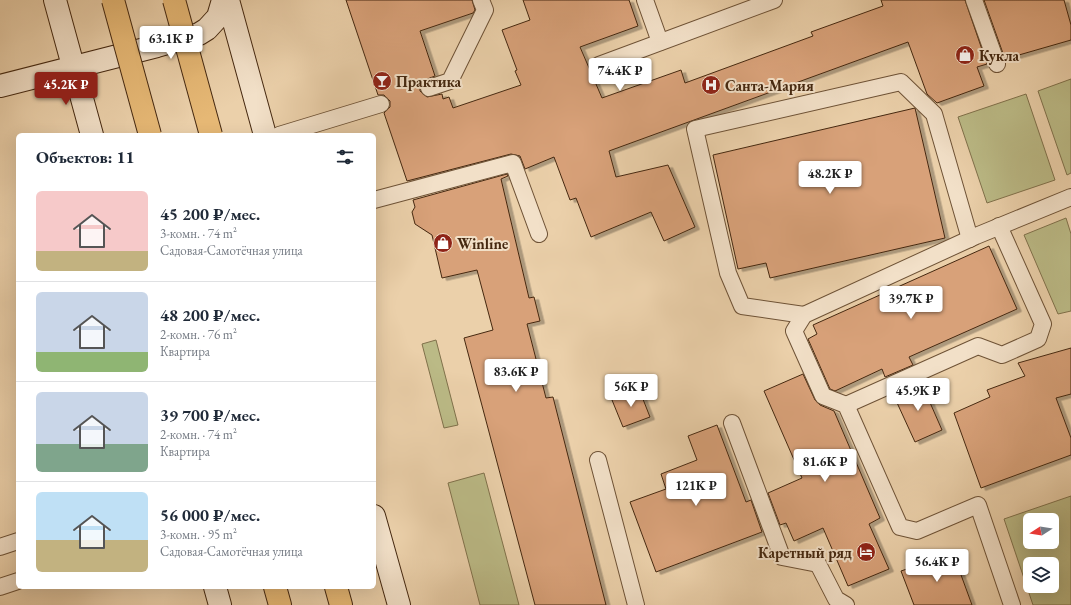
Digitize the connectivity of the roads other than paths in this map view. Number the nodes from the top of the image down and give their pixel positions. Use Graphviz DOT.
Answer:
graph roads {
  1 [pos="55,0"];
  2 [pos="113,0"];
  3 [pos="174,0"];
  4 [pos="223,0"];
  5 [pos="228,0"];
  6 [pos="481,0"];
  7 [pos="645,0"];
  8 [pos="774,0"];
  9 [pos="974,0"];
  10 [pos="660,42"];
  11 [pos="997,64"];
  12 [pos="599,65"];
  13 [pos="74,68"];
  14 [pos="0,86"];
  15 [pos="429,88"];
  16 [pos="381,104"];
  17 [pos="91,133"];
  18 [pos="149,133"];
  19 [pos="210,133"];
  20 [pos="264,133"];
  21 [pos="286,133"];
  22 [pos="1071,197"];
  23 [pos="376,199"];
  24 [pos="999,226"];
  25 [pos="539,234"];
  26 [pos="970,239"];
  27 [pos="804,315"];
  28 [pos="846,406"];
  29 [pos="732,423"];
  30 [pos="598,460"];
  31 [pos="376,523"];
  32 [pos="16,543"];
  33 [pos="0,547"];
  34 [pos="16,582"];
  35 [pos="0,587"];
  36 [pos="216,589"];
  37 [pos="276,589"];
  38 [pos="337,589"];
  39 [pos="220,605"];
  40 [pos="280,605"];
  41 [pos="341,605"];
  42 [pos="399,605"];
  43 [pos="636,605"];
  44 [pos="846,605"];
  45 [pos="1012,605"];
  1 -- 13 [label="main road"];
  2 -- 18 [label="main road, bridge"];
  3 -- 19 [label="main road, bridge"];
  4 -- 13 [label="main road"];
  5 -- 20 [label="main road"];
  6 -- 15 [label="lane"];
  7 -- 10 [label="lane"];
  8 -- 10 [label="lane"];
  9 -- 11 [label="lane"];
  10 -- 12 [label="lane"];
  13 -- 14 [label="main road"];
  13 -- 17 [label="main road"];
  16 -- 21 [label="lane"];
  22 -- 24 [label="lane"];
  23 -- 25 [label="lane"];
  24 -- 26 [label="lane"];
  24 -- 28 [label="lane"];
  26 -- 27 [label="lane"];
  26 -- 27 [label="lane"];
  27 -- 28 [label="lane"];
  28 -- 45 [label="lane"];
  29 -- 44 [label="lane"];
  30 -- 43 [label="lane"];
  31 -- 42 [label="main road"];
  32 -- 33 [label="lane"];
  34 -- 35 [label="lane"];
  36 -- 39 [label="main road"];
  37 -- 40 [label="main road"];
  38 -- 41 [label="main road"];
}
